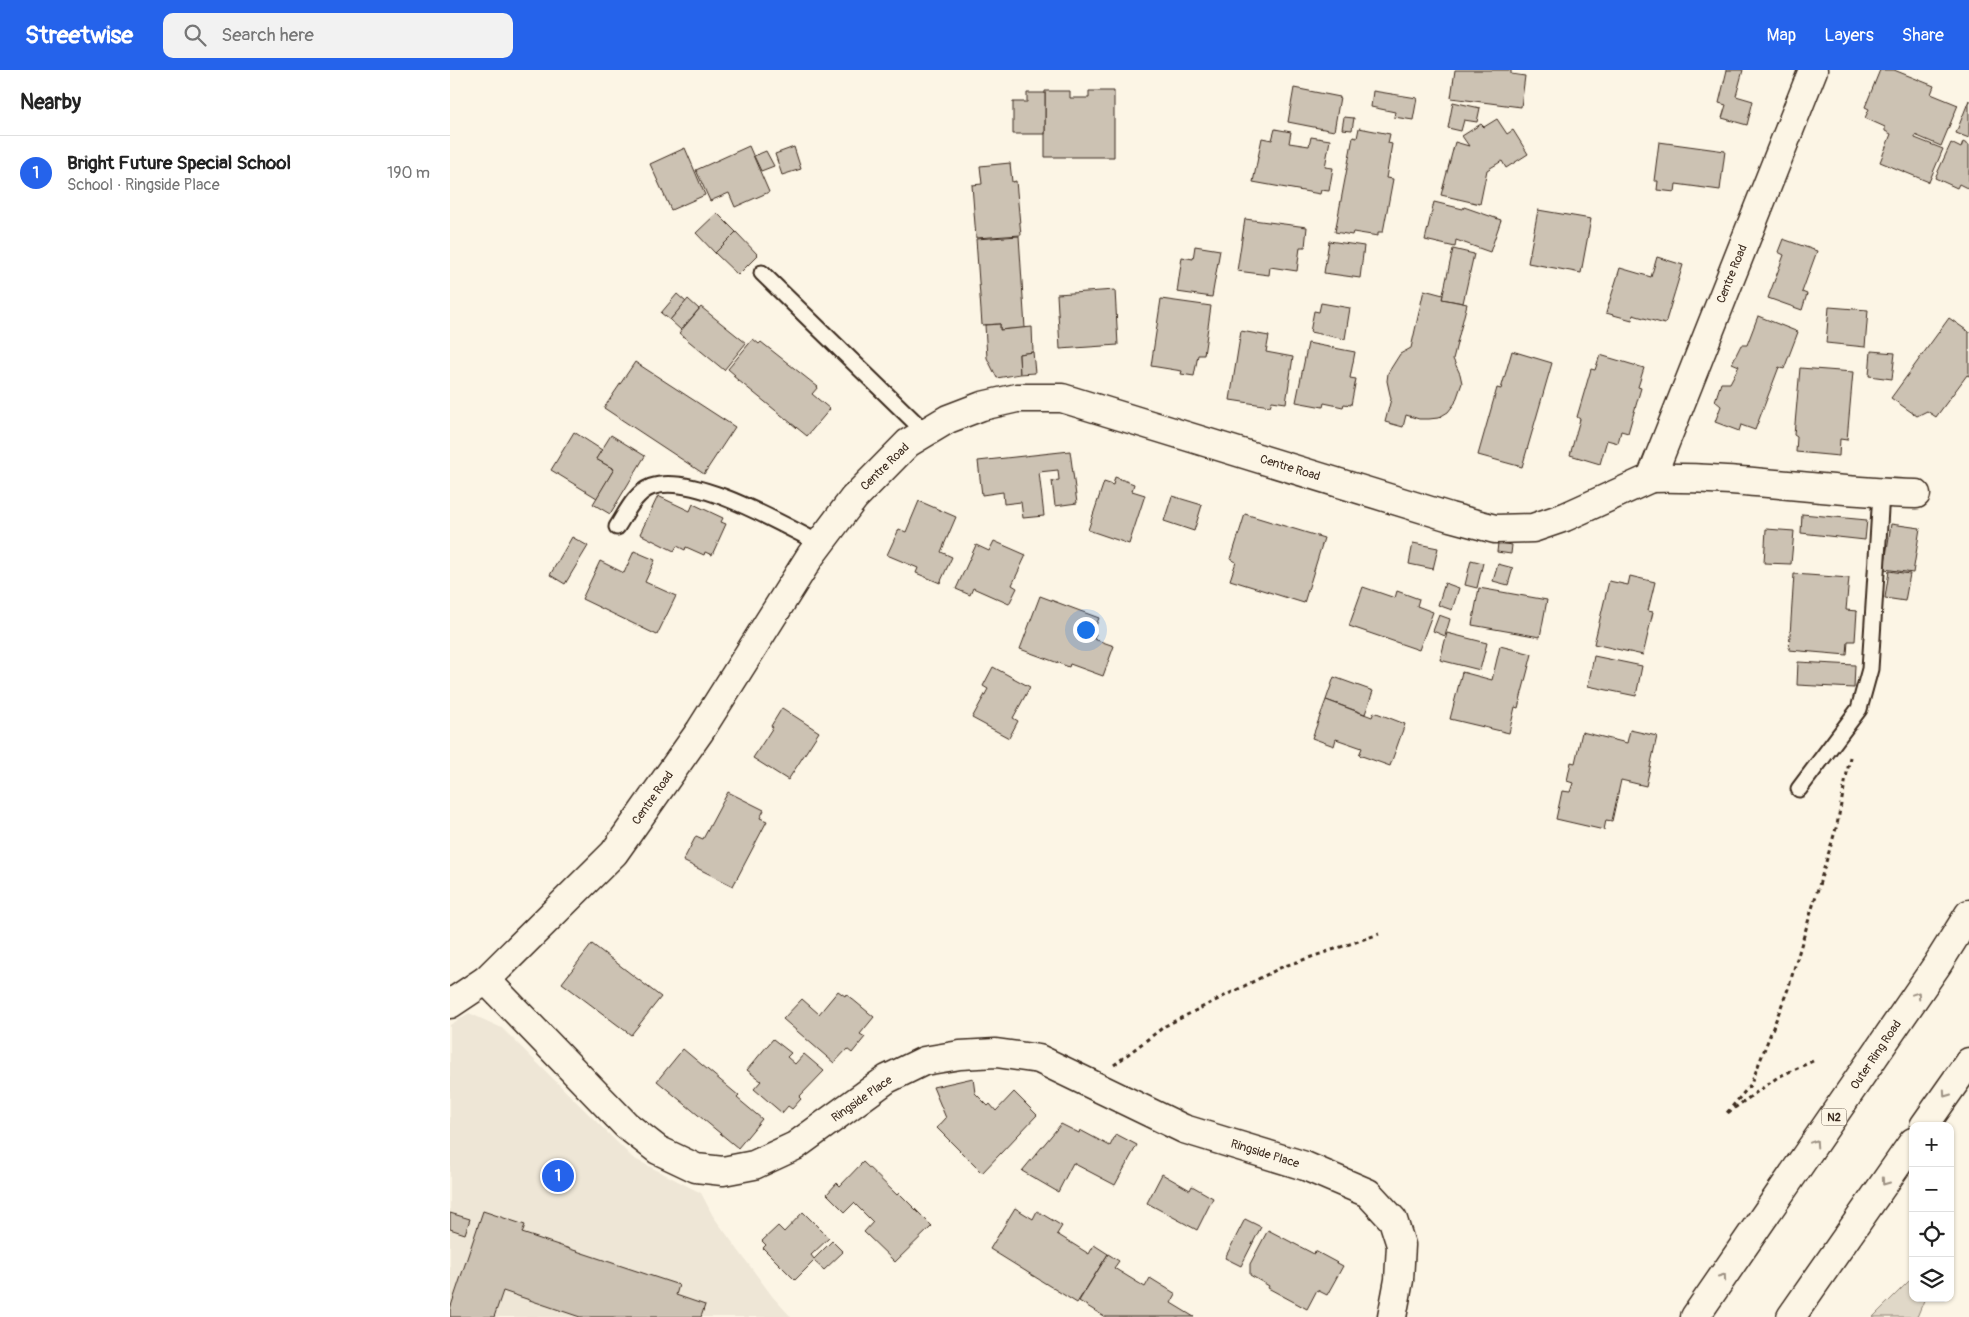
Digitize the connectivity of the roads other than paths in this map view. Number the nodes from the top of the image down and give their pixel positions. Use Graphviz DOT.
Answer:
graph roads {
  1 [pos="1813,70"];
  2 [pos="762,273"];
  3 [pos="926,433"];
  4 [pos="1651,478"];
  5 [pos="1881,493"];
  6 [pos="1916,494"];
  7 [pos="617,527"];
  8 [pos="820,543"];
  9 [pos="1799,789"];
  10 [pos="1969,914"];
  11 [pos="486,980"];
  12 [pos="450,1004"];
  13 [pos="1969,1062"];
  14 [pos="1927,1122"];
  15 [pos="1909,1148"];
  16 [pos="1392,1317"];
  17 [pos="1695,1317"];
  18 [pos="1791,1317"];
  1 -- 4 [label="main road, Centre Road"];
  2 -- 3 [label="lane"];
  3 -- 4 [label="main road, Centre Road"];
  3 -- 8 [label="main road, Centre Road"];
  4 -- 5 [label="main road, Centre Road"];
  5 -- 6 [label="main road, Centre Road"];
  5 -- 9 [label="lane"];
  7 -- 8 [label="lane"];
  8 -- 11 [label="main road, Centre Road"];
  17 -- 10 [label="main road, Outer Ring Road / N2, one-way"];
  11 -- 12 [label="main road, Centre Road"];
  11 -- 16 [label="main road, Ringside Place"];
  13 -- 14 [label="main road, one-way"];
  15 -- 18 [label="main road, one-way"];
}
